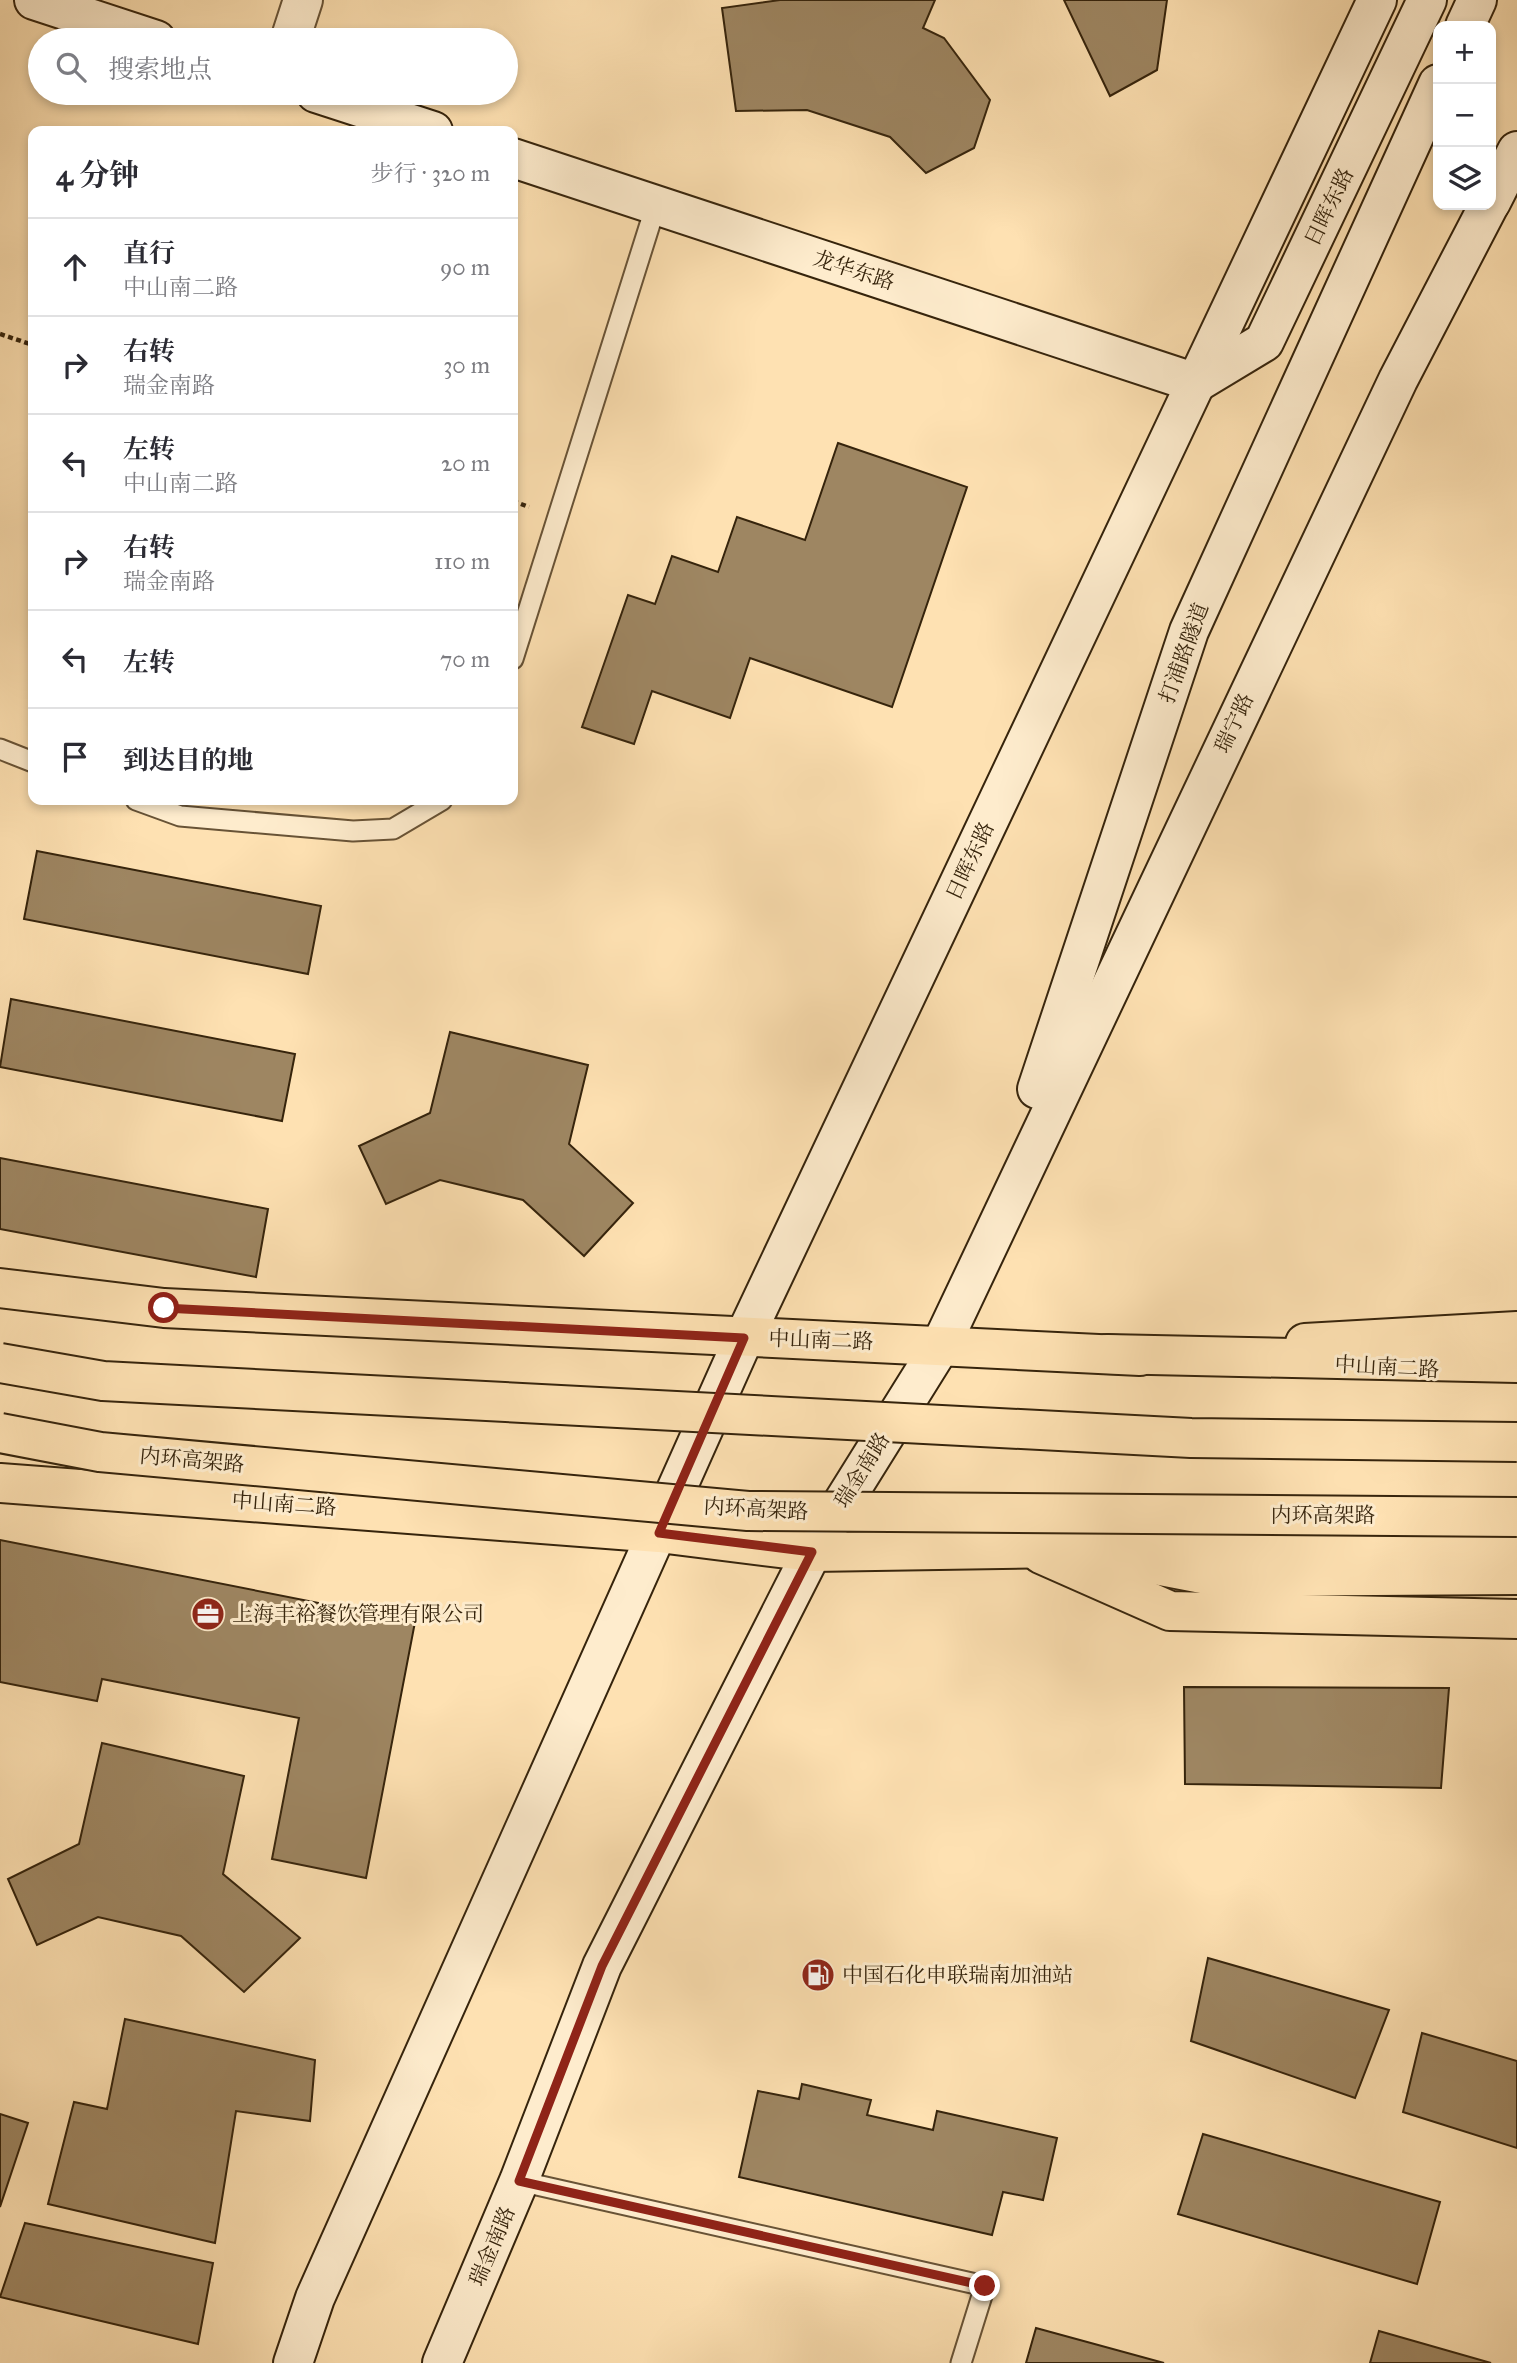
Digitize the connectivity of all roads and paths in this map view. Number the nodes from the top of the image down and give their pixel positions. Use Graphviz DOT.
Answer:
graph roads {
  1 [pos="34,0"];
  2 [pos="303,0"];
  3 [pos="1377,0"];
  4 [pos="1427,0"];
  5 [pos="1477,0"];
  6 [pos="1467,21"];
  7 [pos="119,28"];
  8 [pos="294,28"];
  9 [pos="1433,95"];
  10 [pos="353,105"];
  11 [pos="418,126"];
  12 [pos="1517,151"];
  13 [pos="518,160"];
  14 [pos="1496,191"];
  15 [pos="656,205"];
  16 [pos="1486,210"];
  17 [pos="0,334"];
  18 [pos="28,343"];
  19 [pos="1196,383"];
  20 [pos="518,643"];
  21 [pos="0,749"];
  22 [pos="28,760"];
  23 [pos="150,805"];
  24 [pos="433,805"];
  25 [pos="986,1244"];
  26 [pos="0,1287"];
  27 [pos="1517,1331"];
  28 [pos="744,1338"];
  29 [pos="941,1345"];
  30 [pos="1107,1354"];
  31 [pos="0,1363"];
  32 [pos="1517,1363"];
  33 [pos="1517,1373"];
  34 [pos="0,1433"];
  35 [pos="1517,1441"];
  36 [pos="0,1483"];
  37 [pos="1517,1517"];
  38 [pos="659,1533"];
  39 [pos="1517,1541"];
  40 [pos="1030,1549"];
  41 [pos="1073,1549"];
  42 [pos="812,1552"];
  43 [pos="1517,1575"];
  44 [pos="1517,1619"];
  45 [pos="519,2181"];
  46 [pos="293,2363"];
  47 [pos="442,2363"];
  48 [pos="961,2363"];
  1 -- 7 [label="main road"];
  2 -- 8 [label="main road"];
  3 -- 19 [label="main road, 日晖东路"];
  4 -- 19 [label="main road, 日晖东路"];
  5 -- 6 [label="main road"];
  9 -- 25 [label="main road, 打浦路隧道"];
  10 -- 11 [label="main road"];
  12 -- 14 [label="main road, 瑞宁路"];
  13 -- 15 [label="main road, 龙华东路"];
  15 -- 19 [label="main road, 龙华东路"];
  15 -- 20 [label="lane"];
  16 -- 25 [label="main road, 瑞宁路"];
  17 -- 18 [label="path"];
  19 -- 28 [label="main road, 日晖东路"];
  21 -- 22 [label="lane"];
  23 -- 24 [label="lane"];
  25 -- 29 [label="main road"];
  26 -- 28 [label="main road, 中山南二路"];
  27 -- 30 [label="main road"];
  28 -- 29 [label="main road, 中山南二路"];
  28 -- 38 [label="main road"];
  29 -- 30 [label="main road, 中山南二路"];
  29 -- 42 [label="main road, 瑞金南路"];
  30 -- 32 [label="main road"];
  30 -- 33 [label="main road, 中山南二路"];
  31 -- 35 [label="main road, bridge"];
  34 -- 37 [label="main road, 内环高架路, bridge"];
  36 -- 38 [label="main road, 中山南二路"];
  38 -- 42 [label="main road, 中山南二路"];
  38 -- 46 [label="main road"];
  39 -- 41 [label="main road, 中山南二路"];
  40 -- 41 [label="main road, 中山南二路"];
  40 -- 42 [label="main road, 中山南二路"];
  40 -- 44 [label="main road, 中山南二路"];
  41 -- 43 [label="main road"];
  42 -- 45 [label="main road, 瑞金南路"];
  45 -- 47 [label="main road, 瑞金南路"];
  45 -- 48 [label="lane"];
}
